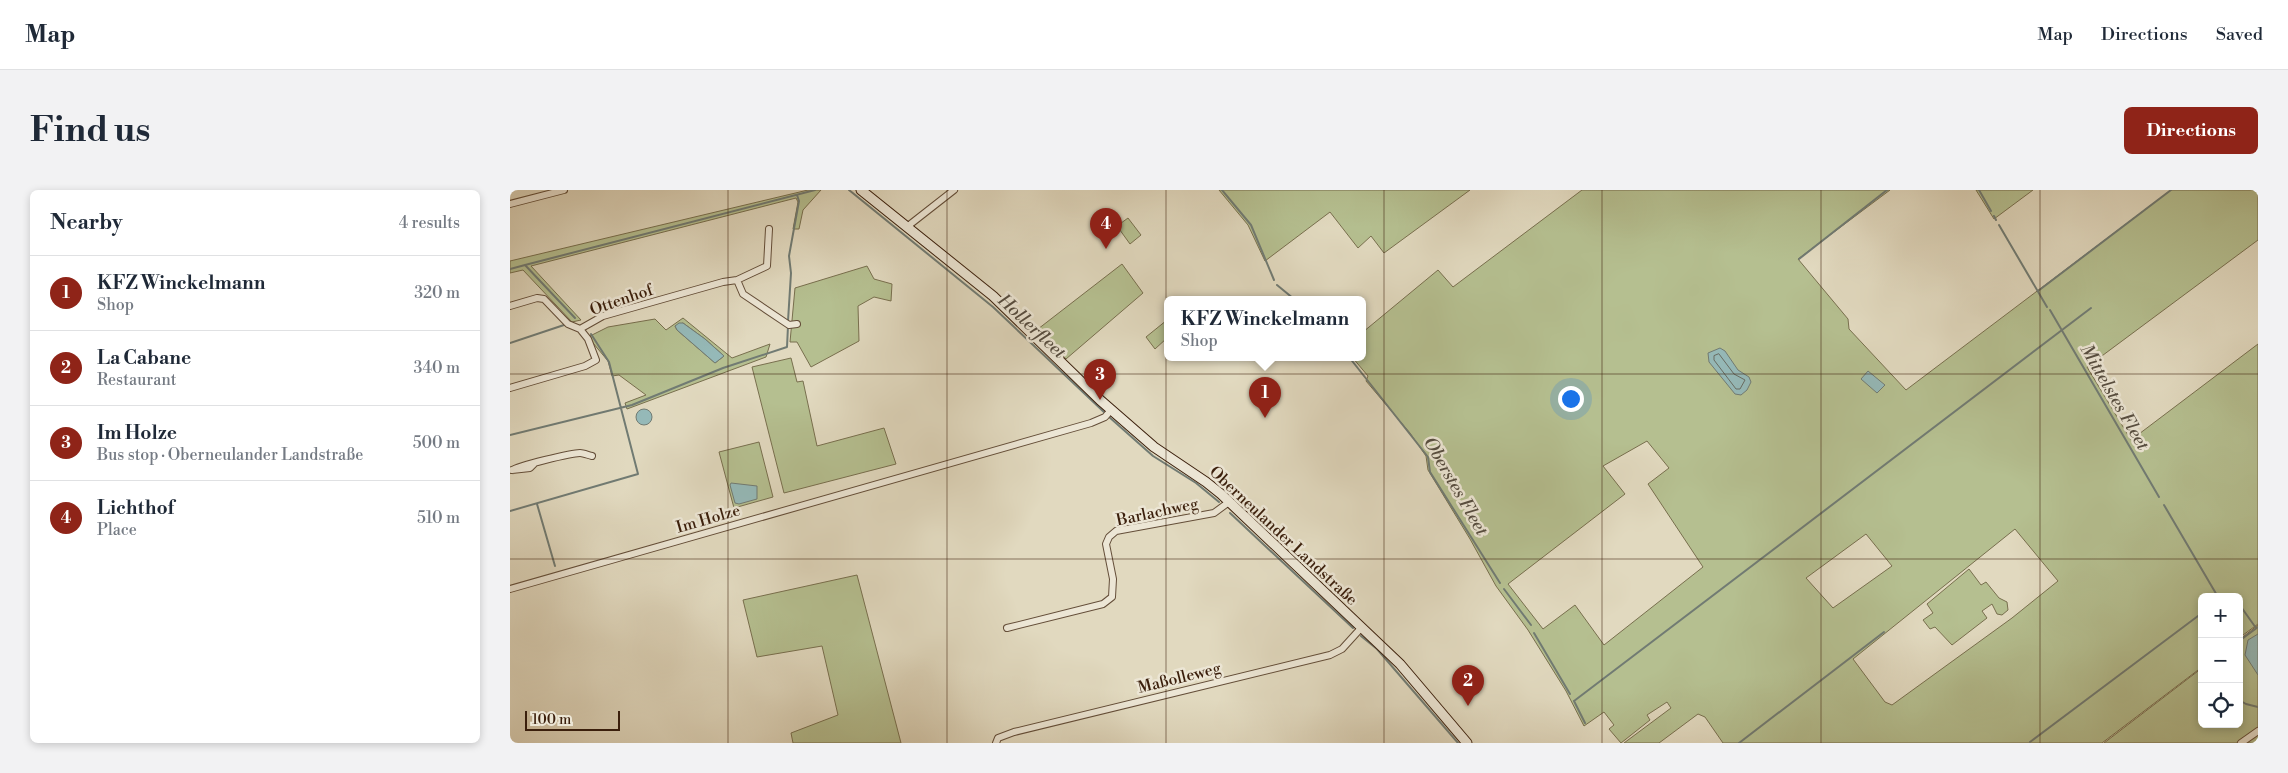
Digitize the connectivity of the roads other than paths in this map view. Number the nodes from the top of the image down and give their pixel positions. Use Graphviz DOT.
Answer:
graph roads {
  1 [pos="564,190"];
  2 [pos="861,190"];
  3 [pos="954,190"];
  4 [pos="510,204"];
  5 [pos="908,226"];
  6 [pos="768,229"];
  7 [pos="737,280"];
  8 [pos="510,306"];
  9 [pos="797,324"];
  10 [pos="580,329"];
  11 [pos="510,388"];
  12 [pos="1108,414"];
  13 [pos="592,456"];
  14 [pos="511,470"];
  15 [pos="1229,502"];
  16 [pos="510,589"];
  17 [pos="1362,627"];
  18 [pos="1007,628"];
  19 [pos="2258,731"];
  20 [pos="996,743"];
  21 [pos="1467,743"];
  22 [pos="2241,743"];
  1 -- 4 [label="street"];
  2 -- 5 [label="street, Oberneulander Landstraße"];
  3 -- 5 [label="street"];
  5 -- 12 [label="street, Oberneulander Landstraße"];
  6 -- 7 [label="street, Ottenhof"];
  7 -- 9 [label="street"];
  7 -- 10 [label="street, Ottenhof"];
  8 -- 10 [label="street"];
  10 -- 11 [label="street, Ottenhof"];
  12 -- 15 [label="street, Oberneulander Landstraße"];
  12 -- 16 [label="street, Im Holze"];
  13 -- 14 [label="street"];
  15 -- 17 [label="street, Oberneulander Landstraße"];
  15 -- 18 [label="street, Barlachweg"];
  17 -- 20 [label="street, Maßolleweg"];
  17 -- 21 [label="street, Oberneulander Landstraße"];
  19 -- 22 [label="street"];
}
